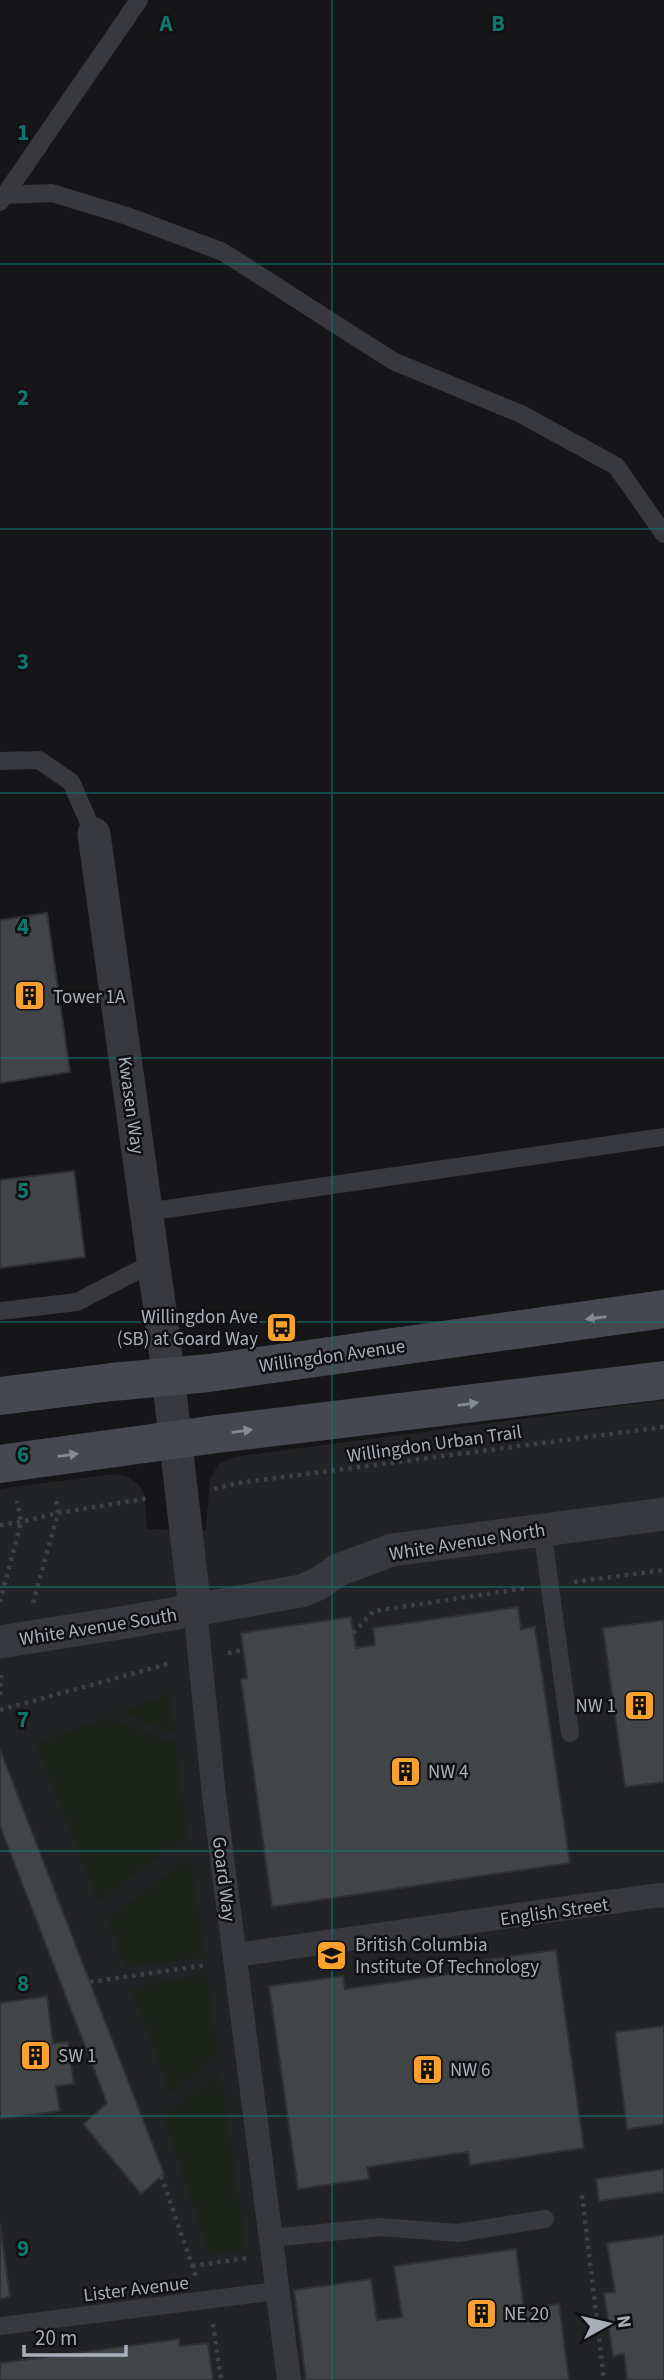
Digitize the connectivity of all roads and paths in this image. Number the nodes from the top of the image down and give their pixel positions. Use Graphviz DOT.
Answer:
graph roads {
  1 [pos="139,0"];
  2 [pos="2,199"];
  3 [pos="664,534"];
  4 [pos="0,761"];
  5 [pos="94,834"];
  6 [pos="664,1137"];
  7 [pos="146,1212"];
  8 [pos="153,1262"];
  9 [pos="664,1309"];
  10 [pos="0,1311"];
  11 [pos="168,1376"];
  12 [pos="664,1380"];
  13 [pos="0,1396"];
  14 [pos="664,1427"];
  15 [pos="174,1440"];
  16 [pos="0,1464"];
  17 [pos="208,1490"];
  18 [pos="56,1496"];
  19 [pos="144,1499"];
  20 [pos="17,1501"];
  21 [pos="58,1513"];
  22 [pos="664,1514"];
  23 [pos="21,1522"];
  24 [pos="0,1525"];
  25 [pos="542,1529"];
  26 [pos="664,1570"];
  27 [pos="550,1585"];
  28 [pos="0,1602"];
  29 [pos="33,1606"];
  30 [pos="195,1609"];
  31 [pos="354,1633"];
  32 [pos="0,1642"];
  33 [pos="243,1650"];
  34 [pos="200,1658"];
  35 [pos="0,1680"];
  36 [pos="0,1695"];
  37 [pos="0,1710"];
  38 [pos="570,1733"];
  39 [pos="664,1896"];
  40 [pos="235,1958"];
  41 [pos="90,1982"];
  42 [pos="162,2176"];
  43 [pos="582,2195"];
  44 [pos="545,2219"];
  45 [pos="272,2246"];
  46 [pos="192,2266"];
  47 [pos="199,2283"];
  48 [pos="277,2291"];
  49 [pos="213,2323"];
  50 [pos="0,2326"];
  51 [pos="221,2380"];
  52 [pos="289,2380"];
  53 [pos="604,2380"];
  1 -- 2 [label="lane"];
  2 -- 3 [label="lane"];
  4 -- 5 [label="lane"];
  5 -- 7 [label="street, Kwasen Way"];
  6 -- 7 [label="lane"];
  7 -- 8 [label="street, Kwasen Way"];
  8 -- 10 [label="lane"];
  8 -- 11 [label="street, Kwasen Way"];
  9 -- 11 [label="main road, Willingdon Avenue, one-way"];
  11 -- 13 [label="main road, Willingdon Avenue"];
  11 -- 15 [label="street, Goard Way"];
  15 -- 12 [label="main road, one-way"];
  14 -- 17 [label="path, Willingdon Urban Trail"];
  16 -- 15 [label="main road, one-way"];
  15 -- 30 [label="street, Goard Way"];
  18 -- 21 [label="path"];
  19 -- 21 [label="path"];
  20 -- 23 [label="path"];
  21 -- 23 [label="path"];
  21 -- 29 [label="path"];
  22 -- 25 [label="street, White Avenue North"];
  23 -- 24 [label="path"];
  23 -- 28 [label="path"];
  25 -- 27 [label="lane"];
  25 -- 30 [label="street, White Avenue North"];
  26 -- 27 [label="path"];
  27 -- 31 [label="path"];
  27 -- 38 [label="lane"];
  30 -- 32 [label="street, White Avenue South"];
  30 -- 34 [label="street, Goard Way"];
  33 -- 34 [label="path"];
  34 -- 37 [label="path"];
  34 -- 40 [label="street, Goard Way"];
  35 -- 36 [label="path"];
  39 -- 40 [label="street, English Street"];
  40 -- 41 [label="path"];
  40 -- 45 [label="street, Goard Way"];
  42 -- 46 [label="path"];
  43 -- 53 [label="path"];
  44 -- 45 [label="lane"];
  45 -- 46 [label="path"];
  45 -- 48 [label="street, Goard Way"];
  46 -- 47 [label="path"];
  48 -- 50 [label="lane, Lister Avenue"];
  48 -- 52 [label="street, Goard Way"];
  49 -- 51 [label="path"];
}
